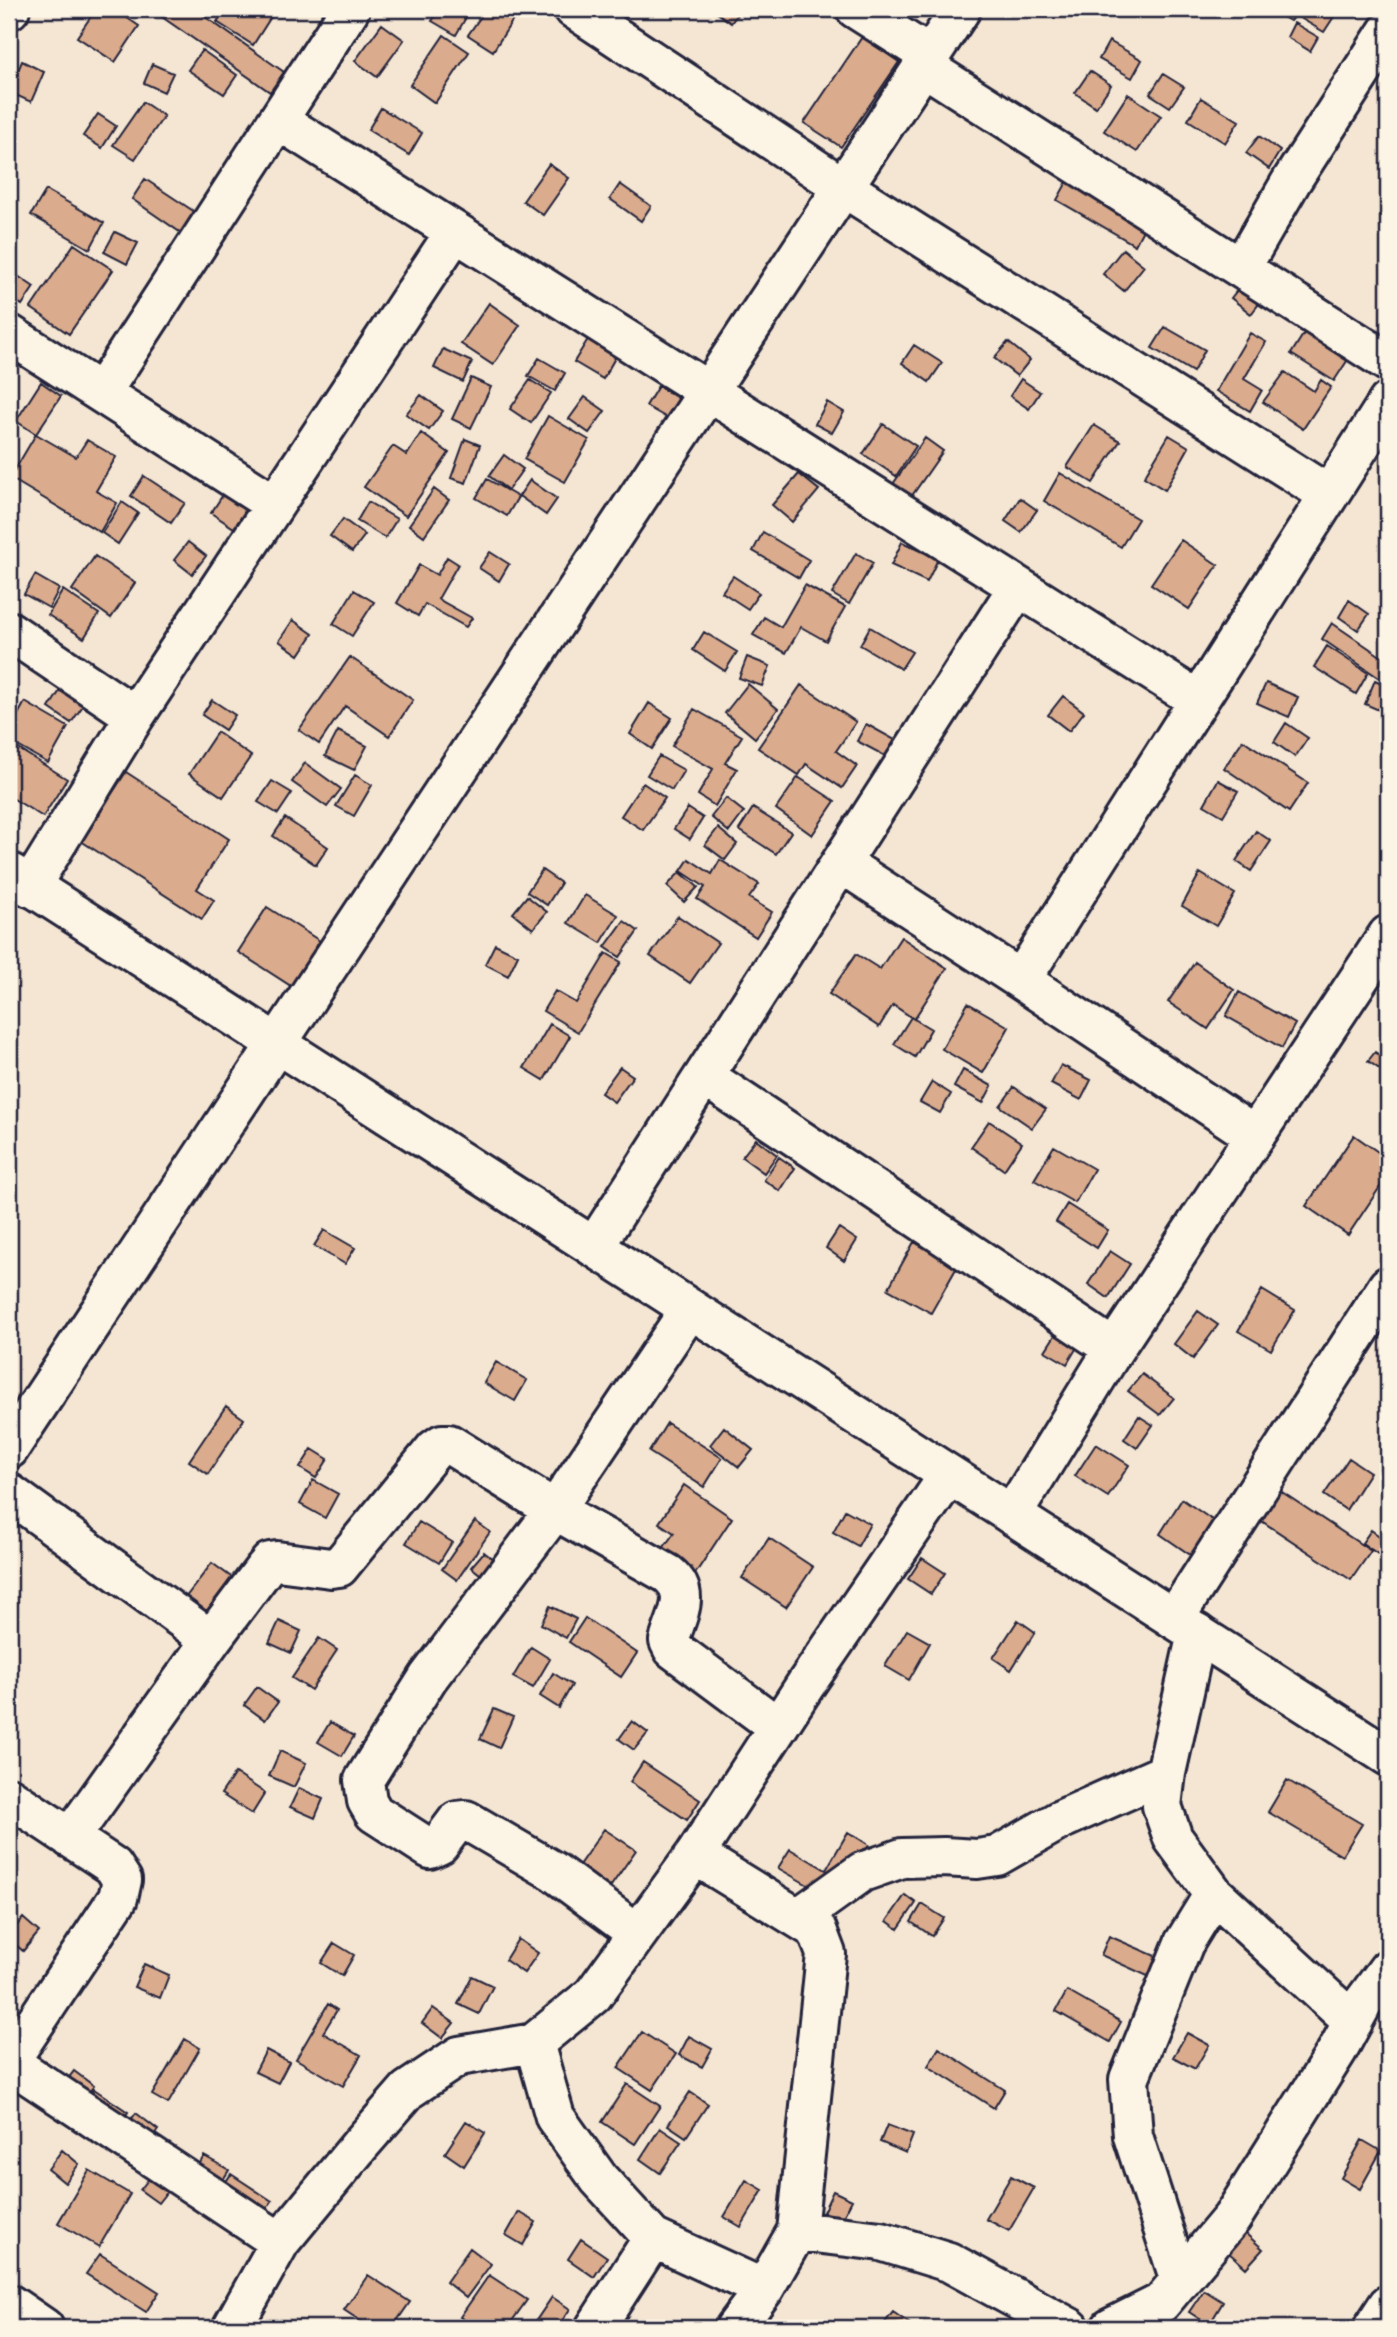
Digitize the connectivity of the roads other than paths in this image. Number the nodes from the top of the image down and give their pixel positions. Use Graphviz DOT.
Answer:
graph roads {
  1 [pos="350,9"];
  2 [pos="574,9"];
  3 [pos="856,9"];
  4 [pos="961,9"];
  5 [pos="1388,31"];
  6 [pos="927,61"];
  7 [pos="278,120"];
  8 [pos="843,187"];
  9 [pos="455,232"];
  10 [pos="1241,268"];
  11 [pos="9,334"];
  12 [pos="1388,362"];
  13 [pos="708,392"];
  14 [pos="101,393"];
  15 [pos="1388,402"];
  16 [pos="1329,495"];
  17 [pos="274,504"];
  18 [pos="1018,587"];
  19 [pos="9,631"];
  20 [pos="1198,700"];
  21 [pos="135,716"];
  22 [pos="841,863"];
  23 [pos="19,879"];
  24 [pos="1388,934"];
  25 [pos="1021,980"];
  26 [pos="277,1044"];
  27 [pos="704,1076"];
  28 [pos="1255,1136"];
  29 [pos="594,1247"];
  30 [pos="1388,1286"];
  31 [pos="690,1309"];
  32 [pos="1114,1349"];
  33 [pos="9,1449"];
  34 [pos="949,1475"];
  35 [pos="9,1493"];
  36 [pos="555,1510"];
  37 [pos="1012,1515"];
  38 [pos="1185,1626"];
  39 [pos="211,1640"];
  40 [pos="778,1727"];
  41 [pos="1388,1756"];
  42 [pos="1166,1773"];
  43 [pos="9,1797"];
  44 [pos="70,1838"];
  45 [pos="695,1855"];
  46 [pos="1214,1894"];
  47 [pos="798,1918"];
  48 [pos="637,1933"];
  49 [pos="1388,1969"];
  50 [pos="1353,2022"];
  51 [pos="534,2043"];
  52 [pos="9,2062"];
  53 [pos="797,2231"];
  54 [pos="653,2238"];
  55 [pos="280,2242"];
  56 [pos="1180,2281"];
  57 [pos="764,2289"];
  58 [pos="9,2304"];
  59 [pos="1388,2305"];
  60 [pos="44,2328"];
  61 [pos="232,2328"];
  62 [pos="595,2328"];
  63 [pos="736,2328"];
  64 [pos="1070,2328"];
  65 [pos="1111,2328"];
  66 [pos="1373,2328"];
  1 -- 7 [label="street"];
  2 -- 8 [label="street"];
  3 -- 6 [label="street"];
  4 -- 6 [label="street"];
  5 -- 10 [label="street"];
  6 -- 8 [label="street"];
  6 -- 10 [label="street"];
  7 -- 9 [label="street"];
  7 -- 14 [label="street"];
  8 -- 13 [label="street"];
  8 -- 16 [label="street"];
  9 -- 13 [label="street"];
  9 -- 17 [label="street"];
  10 -- 12 [label="street"];
  11 -- 14 [label="street"];
  13 -- 18 [label="street"];
  13 -- 26 [label="street"];
  14 -- 17 [label="street"];
  15 -- 16 [label="street"];
  16 -- 20 [label="street"];
  17 -- 21 [label="street"];
  18 -- 20 [label="street"];
  18 -- 22 [label="street"];
  19 -- 21 [label="street"];
  20 -- 25 [label="street"];
  21 -- 23 [label="street"];
  22 -- 25 [label="street"];
  22 -- 27 [label="street"];
  23 -- 26 [label="street"];
  24 -- 28 [label="street"];
  25 -- 28 [label="street"];
  26 -- 29 [label="street"];
  26 -- 33 [label="street"];
  27 -- 29 [label="street"];
  27 -- 32 [label="street"];
  28 -- 32 [label="street"];
  29 -- 31 [label="street"];
  30 -- 38 [label="street"];
  31 -- 34 [label="street"];
  31 -- 36 [label="street"];
  32 -- 37 [label="street"];
  34 -- 37 [label="street"];
  34 -- 40 [label="street"];
  35 -- 39 [label="street"];
  36 -- 39 [label="street"];
  36 -- 40 [label="street"];
  36 -- 48 [label="street"];
  37 -- 38 [label="street"];
  38 -- 41 [label="street"];
  38 -- 42 [label="street"];
  39 -- 44 [label="street"];
  40 -- 45 [label="street"];
  42 -- 46 [label="street"];
  42 -- 47 [label="street"];
  43 -- 44 [label="street"];
  44 -- 52 [label="street"];
  45 -- 47 [label="street"];
  45 -- 48 [label="street"];
  46 -- 50 [label="street"];
  46 -- 56 [label="street"];
  47 -- 53 [label="street"];
  48 -- 51 [label="street"];
  49 -- 50 [label="street"];
  50 -- 56 [label="street"];
  51 -- 54 [label="street"];
  51 -- 55 [label="street"];
  52 -- 55 [label="street"];
  53 -- 57 [label="street"];
  53 -- 64 [label="street"];
  54 -- 57 [label="street"];
  54 -- 62 [label="street"];
  55 -- 61 [label="street"];
  56 -- 65 [label="street"];
  57 -- 63 [label="street"];
  58 -- 60 [label="street"];
  59 -- 66 [label="street"];
}
